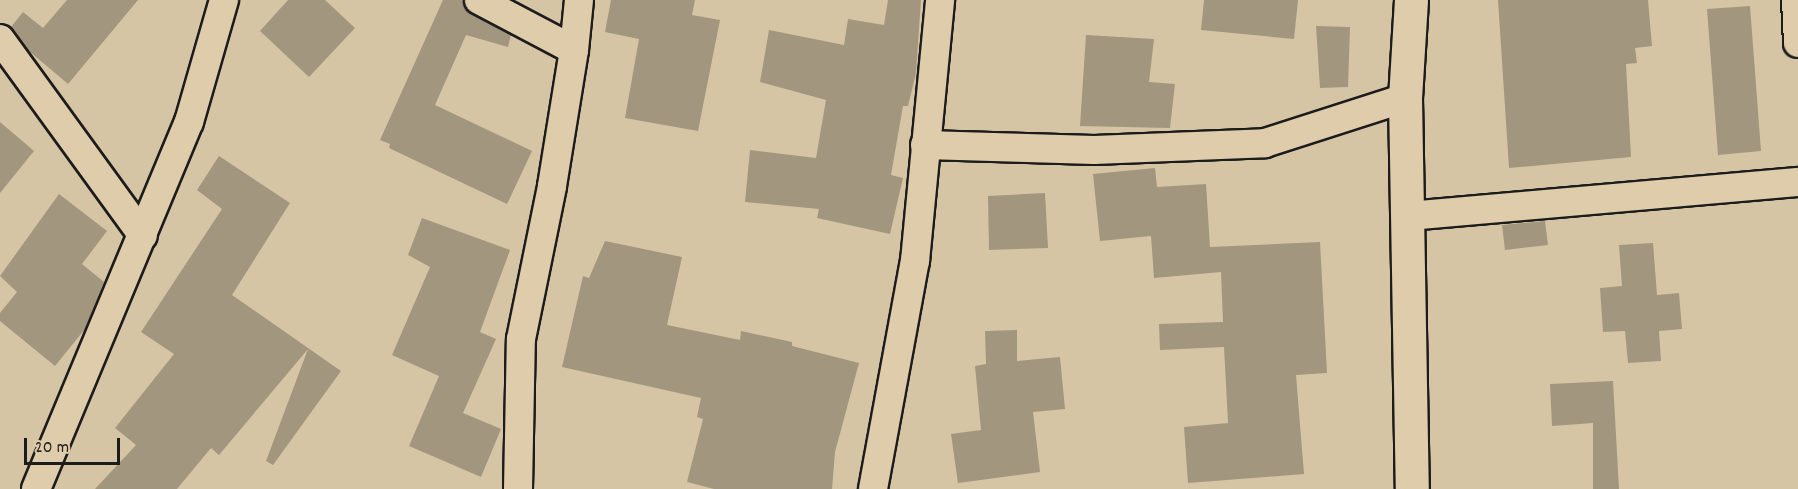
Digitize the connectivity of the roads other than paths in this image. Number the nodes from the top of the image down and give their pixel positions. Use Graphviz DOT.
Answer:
graph roads {
  1 [pos="224,0"];
  2 [pos="479,0"];
  3 [pos="579,0"];
  4 [pos="940,0"];
  5 [pos="1411,0"];
  6 [pos="1796,0"];
  7 [pos="0,39"];
  8 [pos="1798,43"];
  9 [pos="574,50"];
  10 [pos="1405,98"];
  11 [pos="925,145"];
  12 [pos="1798,182"];
  13 [pos="1408,216"];
  14 [pos="143,236"];
  15 [pos="36,489"];
  16 [pos="518,489"];
  17 [pos="873,489"];
  18 [pos="1412,489"];
  1 -- 14 [label="street"];
  2 -- 9 [label="street"];
  3 -- 9 [label="street"];
  4 -- 11 [label="street"];
  5 -- 10 [label="main road"];
  6 -- 8 [label="street"];
  7 -- 14 [label="street"];
  9 -- 16 [label="street"];
  10 -- 11 [label="street"];
  10 -- 13 [label="main road"];
  11 -- 17 [label="street"];
  12 -- 13 [label="street"];
  13 -- 18 [label="main road"];
  14 -- 15 [label="street"];
}
